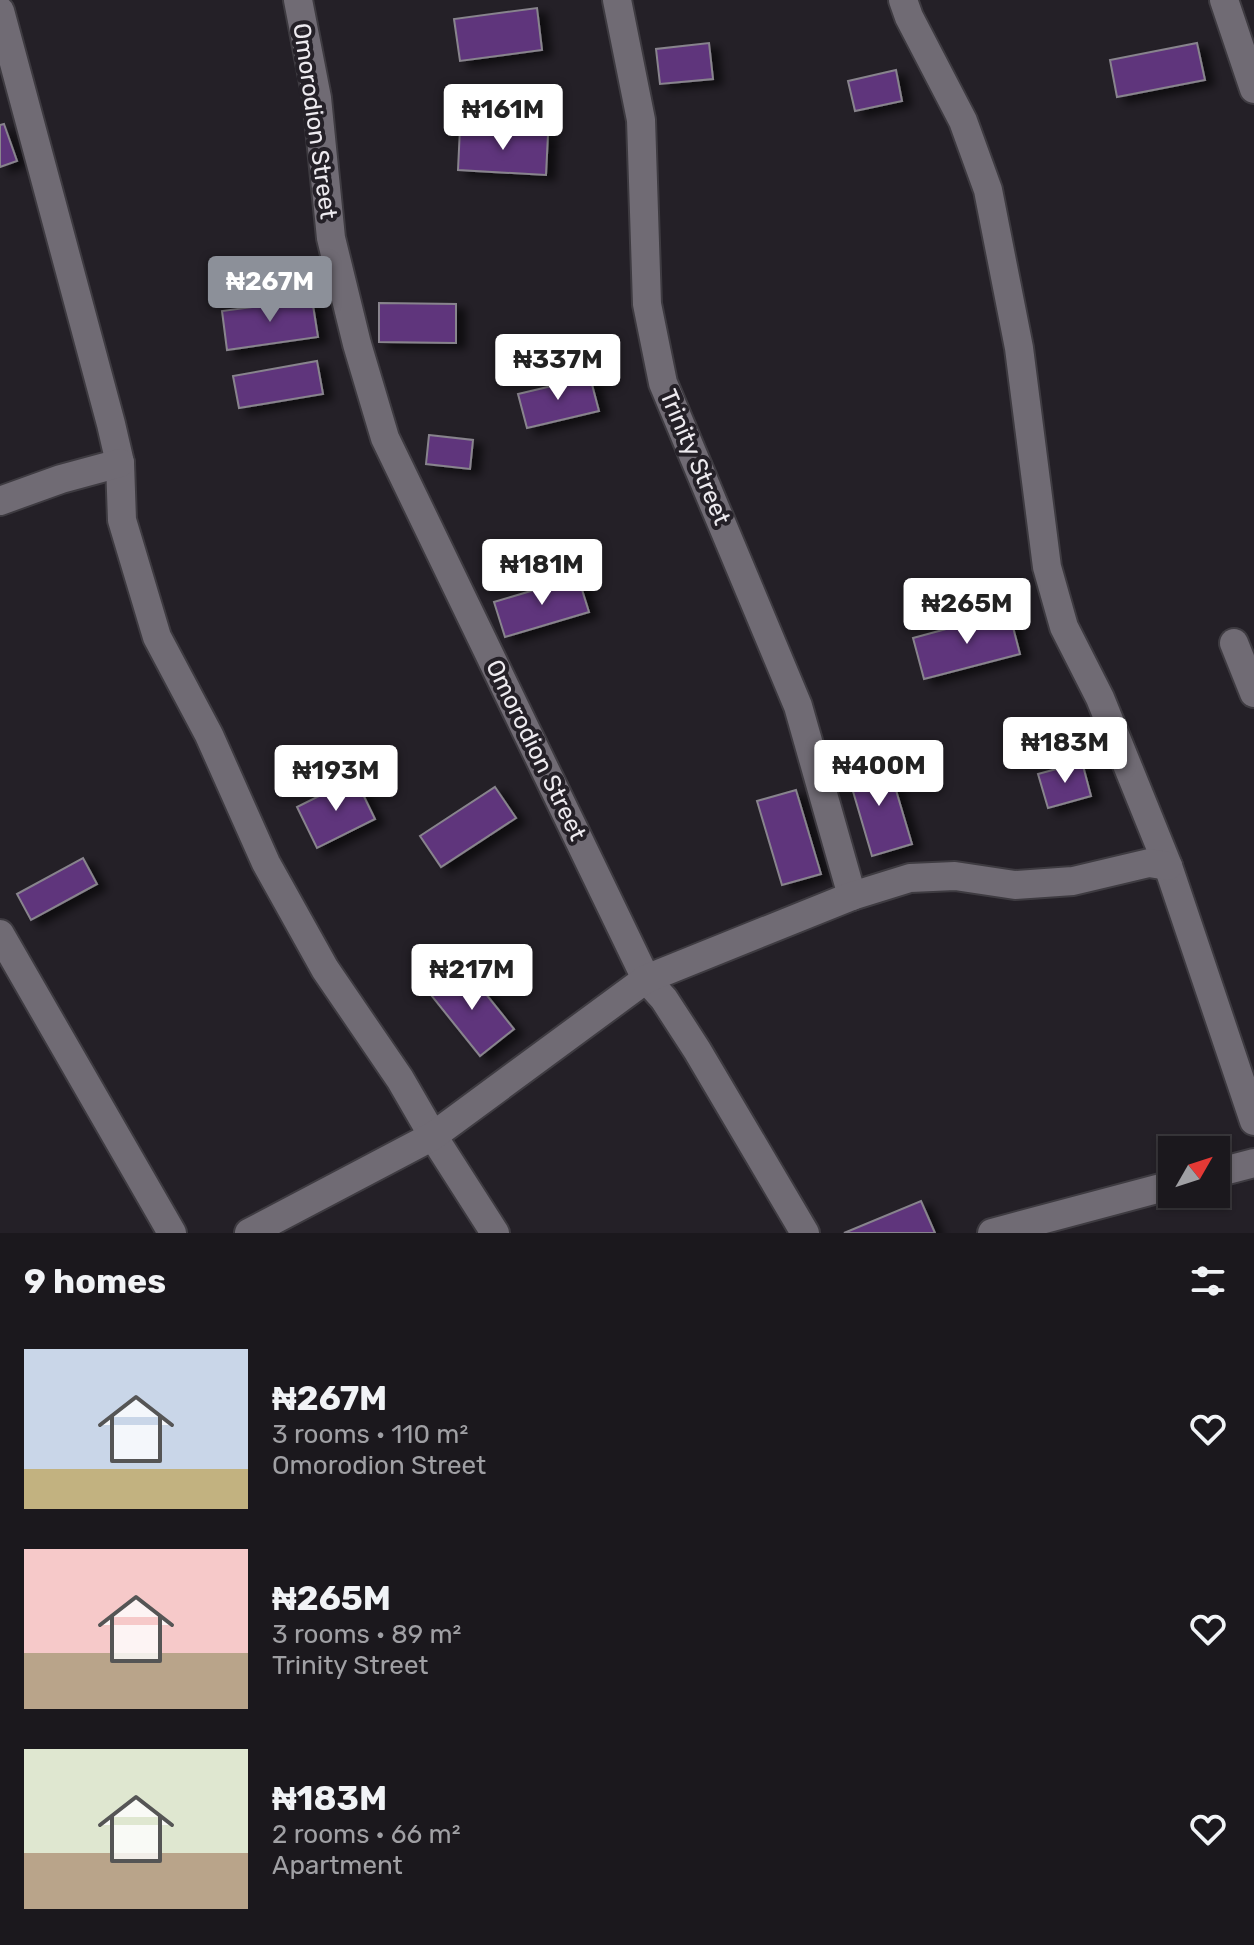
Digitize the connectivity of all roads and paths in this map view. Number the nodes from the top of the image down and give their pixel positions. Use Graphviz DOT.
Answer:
graph roads {
  1 [pos="298,0"];
  2 [pos="617,0"];
  3 [pos="903,0"];
  4 [pos="1224,0"];
  5 [pos="0,11"];
  6 [pos="1254,89"];
  7 [pos="120,463"];
  8 [pos="0,501"];
  9 [pos="1234,643"];
  10 [pos="1254,693"];
  11 [pos="1168,866"];
  12 [pos="852,896"];
  13 [pos="0,934"];
  14 [pos="646,979"];
  15 [pos="1254,1121"];
  16 [pos="433,1136"];
  17 [pos="1254,1163"];
  18 [pos="1230,1169"];
  19 [pos="1158,1189"];
  20 [pos="172,1233"];
  21 [pos="249,1233"];
  22 [pos="495,1233"];
  23 [pos="805,1233"];
  24 [pos="992,1233"];
  1 -- 14 [label="street, Omorodion Street"];
  2 -- 12 [label="street, Trinity Street"];
  3 -- 11 [label="street"];
  4 -- 6 [label="street"];
  5 -- 7 [label="street"];
  7 -- 8 [label="street"];
  7 -- 16 [label="street"];
  9 -- 10 [label="street"];
  11 -- 12 [label="street"];
  11 -- 15 [label="street"];
  12 -- 14 [label="street"];
  13 -- 20 [label="street"];
  14 -- 16 [label="street"];
  14 -- 23 [label="street, Omorodion Street"];
  16 -- 21 [label="street"];
  16 -- 22 [label="street"];
  17 -- 18 [label="street"];
  19 -- 24 [label="street"];
}
